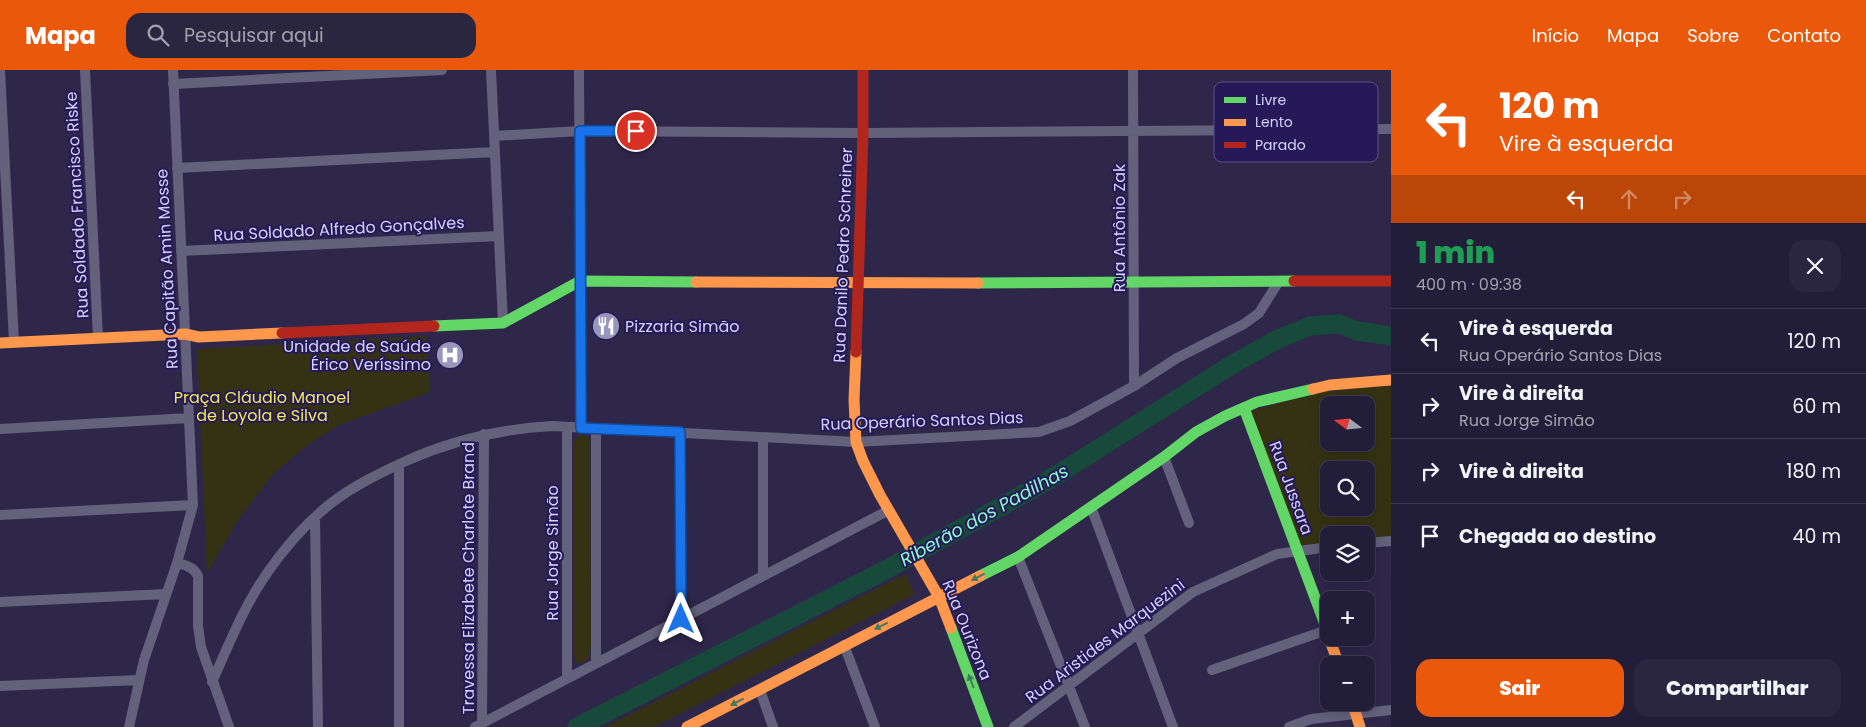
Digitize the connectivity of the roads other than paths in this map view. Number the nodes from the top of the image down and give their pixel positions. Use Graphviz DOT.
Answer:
graph roads {
  1 [pos="0,70"];
  2 [pos="85,70"];
  3 [pos="173,70"];
  4 [pos="442,70"];
  5 [pos="491,70"];
  6 [pos="579,70"];
  7 [pos="863,70"];
  8 [pos="1133,70"];
  9 [pos="173,84"];
  10 [pos="1,94"];
  11 [pos="1378,129"];
  12 [pos="1391,129"];
  13 [pos="1214,130"];
  14 [pos="580,131"];
  15 [pos="1133,131"];
  16 [pos="863,133"];
  17 [pos="494,136"];
  18 [pos="495,152"];
  19 [pos="177,168"];
  20 [pos="3,177"];
  21 [pos="499,236"];
  22 [pos="181,251"];
  23 [pos="5,259"];
  24 [pos="580,281"];
  25 [pos="1134,281"];
  26 [pos="1280,281"];
  27 [pos="1391,281"];
  28 [pos="858,283"];
  29 [pos="503,323"];
  30 [pos="185,334"];
  31 [pos="98,338"];
  32 [pos="14,342"];
  33 [pos="0,343"];
  34 [pos="1391,380"];
  35 [pos="1134,386"];
  36 [pos="1244,408"];
  37 [pos="189,418"];
  38 [pos="567,427"];
  39 [pos="581,428"];
  40 [pos="596,428"];
  41 [pos="0,429"];
  42 [pos="680,432"];
  43 [pos="484,434"];
  44 [pos="763,437"];
  45 [pos="856,442"];
  46 [pos="1164,457"];
  47 [pos="400,464"];
  48 [pos="193,505"];
  49 [pos="1091,507"];
  50 [pos="889,510"];
  51 [pos="0,515"];
  52 [pos="315,517"];
  53 [pos="1189,523"];
  54 [pos="1391,541"];
  55 [pos="1375,543"];
  56 [pos="1320,548"];
  57 [pos="1297,552"];
  58 [pos="1018,557"];
  59 [pos="177,562"];
  60 [pos="763,576"];
  61 [pos="166,594"];
  62 [pos="939,597"];
  63 [pos="0,602"];
  64 [pos="925,605"];
  65 [pos="1320,613"];
  66 [pos="946,616"];
  67 [pos="681,619"];
  68 [pos="1139,633"];
  69 [pos="1320,636"];
  70 [pos="844,645"];
  71 [pos="596,663"];
  72 [pos="1212,670"];
  73 [pos="567,678"];
  74 [pos="139,680"];
  75 [pos="212,682"];
  76 [pos="0,686"];
  77 [pos="1069,686"];
  78 [pos="760,690"];
  79 [pos="1375,709"];
  80 [pos="1391,710"];
  81 [pos="1342,711"];
  82 [pos="1354,711"];
  83 [pos="478,725"];
  84 [pos="129,727"];
  85 [pos="229,727"];
  86 [pos="318,727"];
  87 [pos="400,727"];
  88 [pos="687,727"];
  89 [pos="773,727"];
  90 [pos="875,727"];
  91 [pos="988,727"];
  92 [pos="1014,727"];
  93 [pos="1085,727"];
  94 [pos="1173,727"];
  95 [pos="1289,727"];
  96 [pos="1360,727"];
  1 -- 10 [label="street"];
  2 -- 31 [label="street, Rua Soldado Francisco Riske"];
  3 -- 9 [label="street, Rua Capitão Amin Mosse"];
  4 -- 9 [label="street"];
  5 -- 17 [label="street"];
  6 -- 14 [label="street"];
  7 -- 16 [label="street, Rua Danilo Pedro Schreiner"];
  8 -- 15 [label="street, Rua Antônio Zak"];
  9 -- 19 [label="street, Rua Capitão Amin Mosse"];
  10 -- 20 [label="street"];
  11 -- 12 [label="street"];
  13 -- 15 [label="street"];
  14 -- 16 [label="street"];
  14 -- 17 [label="street"];
  14 -- 24 [label="street"];
  15 -- 16 [label="street"];
  15 -- 25 [label="street, Rua Antônio Zak"];
  16 -- 28 [label="street, Rua Danilo Pedro Schreiner"];
  17 -- 18 [label="street"];
  18 -- 19 [label="street"];
  18 -- 21 [label="street"];
  19 -- 22 [label="street, Rua Capitão Amin Mosse"];
  20 -- 23 [label="street"];
  21 -- 22 [label="street, Rua Soldado Alfredo Gonçalves"];
  21 -- 29 [label="street"];
  22 -- 30 [label="street, Rua Capitão Amin Mosse"];
  23 -- 32 [label="street"];
  24 -- 28 [label="street"];
  24 -- 29 [label="street"];
  24 -- 39 [label="street"];
  25 -- 26 [label="street"];
  25 -- 28 [label="street"];
  25 -- 35 [label="street, Rua Antônio Zak"];
  26 -- 27 [label="street"];
  26 -- 35 [label="street, Rua Operário Santos Dias"];
  28 -- 45 [label="street, Rua Danilo Pedro Schreiner"];
  29 -- 30 [label="street"];
  30 -- 31 [label="street"];
  30 -- 37 [label="street, Rua Capitão Amin Mosse"];
  31 -- 32 [label="street"];
  32 -- 33 [label="street"];
  34 -- 36 [label="street"];
  35 -- 45 [label="street, Rua Operário Santos Dias"];
  36 -- 46 [label="street"];
  36 -- 57 [label="street, Rua Jussara"];
  37 -- 41 [label="street"];
  37 -- 48 [label="street, Rua Capitão Amin Mosse"];
  38 -- 39 [label="street, Rua Operário Santos Dias"];
  38 -- 43 [label="street, Rua Operário Santos Dias"];
  38 -- 73 [label="street, Rua Jorge Simão"];
  39 -- 40 [label="street, Rua Operário Santos Dias"];
  40 -- 42 [label="street, Rua Operário Santos Dias"];
  40 -- 71 [label="street"];
  42 -- 44 [label="street, Rua Operário Santos Dias"];
  42 -- 67 [label="street"];
  43 -- 47 [label="street, Rua Operário Santos Dias"];
  43 -- 83 [label="street, Travessa Elizabete Charlote Brand"];
  44 -- 45 [label="street, Rua Operário Santos Dias"];
  44 -- 60 [label="street"];
  45 -- 50 [label="street, Rua Ourizona"];
  46 -- 49 [label="street"];
  46 -- 53 [label="street"];
  47 -- 52 [label="street, Rua Operário Santos Dias"];
  47 -- 87 [label="street"];
  48 -- 51 [label="street"];
  48 -- 59 [label="street, Rua Capitão Amin Mosse"];
  49 -- 58 [label="street"];
  49 -- 68 [label="street"];
  50 -- 60 [label="street"];
  50 -- 62 [label="street, Rua Ourizona"];
  52 -- 75 [label="street, Rua Operário Santos Dias"];
  52 -- 86 [label="street"];
  54 -- 55 [label="street"];
  56 -- 57 [label="street, Rua Aristides Marquezini"];
  57 -- 65 [label="street, Rua Jussara"];
  57 -- 68 [label="street, Rua Aristides Marquezini"];
  58 -- 62 [label="street, one-way"];
  58 -- 77 [label="street"];
  59 -- 61 [label="street, Rua Capitão Amin Mosse"];
  59 -- 75 [label="street"];
  60 -- 67 [label="street"];
  61 -- 63 [label="street"];
  61 -- 74 [label="street, Rua Capitão Amin Mosse"];
  62 -- 64 [label="street"];
  62 -- 66 [label="street, Rua Ourizona"];
  64 -- 66 [label="street"];
  64 -- 70 [label="street, one-way"];
  91 -- 66 [label="street, Rua Ourizona, one-way"];
  67 -- 71 [label="street"];
  68 -- 77 [label="street, Rua Aristides Marquezini"];
  68 -- 94 [label="street"];
  69 -- 72 [label="street"];
  70 -- 78 [label="street"];
  70 -- 90 [label="street"];
  71 -- 73 [label="street"];
  73 -- 83 [label="street"];
  74 -- 76 [label="street"];
  74 -- 84 [label="street, Rua Capitão Amin Mosse"];
  75 -- 85 [label="street"];
  77 -- 92 [label="street, Rua Aristides Marquezini"];
  77 -- 93 [label="street"];
  78 -- 88 [label="street, one-way"];
  78 -- 89 [label="street"];
  79 -- 80 [label="street"];
  81 -- 95 [label="street"];
  82 -- 96 [label="street"];
}
